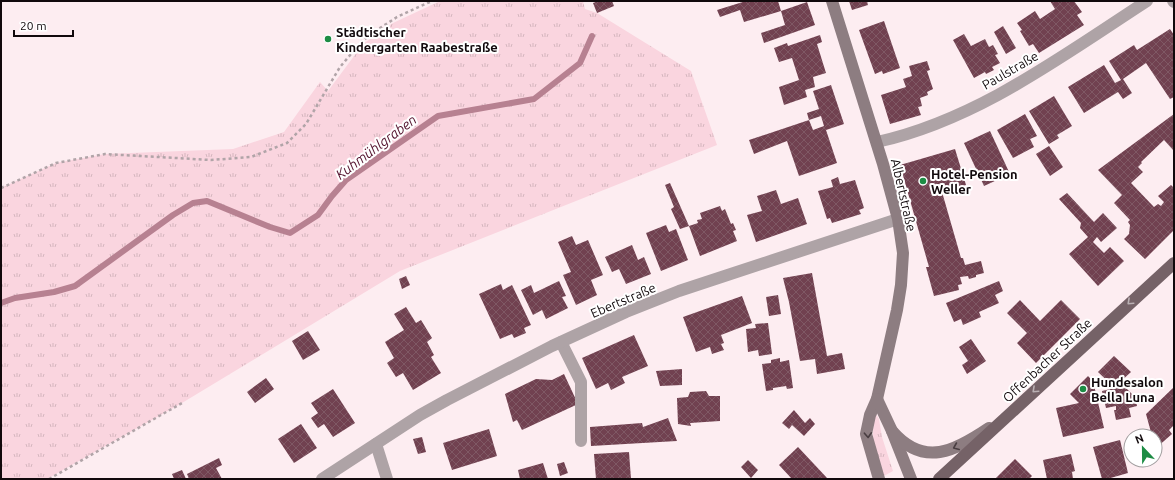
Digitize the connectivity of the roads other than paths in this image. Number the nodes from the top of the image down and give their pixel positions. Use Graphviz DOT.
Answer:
graph roads {
  1 [pos="832,1"];
  2 [pos="1147,1"];
  3 [pos="877,142"];
  4 [pos="898,219"];
  5 [pos="1174,263"];
  6 [pos="561,342"];
  7 [pos="877,400"];
  8 [pos="1002,420"];
  9 [pos="892,431"];
  10 [pos="582,441"];
  11 [pos="376,444"];
  12 [pos="322,479"];
  13 [pos="387,479"];
  14 [pos="879,479"];
  15 [pos="911,479"];
  16 [pos="940,479"];
  1 -- 3 [label="street, Albertstraße"];
  2 -- 3 [label="street, Paulstraße"];
  3 -- 4 [label="street, Albertstraße"];
  4 -- 6 [label="street, Ebertstraße"];
  4 -- 7 [label="street, Albertstraße"];
  5 -- 8 [label="main road, Offenbacher Straße, one-way"];
  6 -- 10 [label="street"];
  6 -- 11 [label="street, Ebertstraße"];
  7 -- 9 [label="street"];
  7 -- 14 [label="street, Albertstraße, one-way"];
  8 -- 9 [label="street, one-way"];
  8 -- 16 [label="main road, Offenbacher Straße"];
  9 -- 15 [label="street"];
  11 -- 12 [label="street, Ebertstraße"];
  11 -- 13 [label="street"];
}
